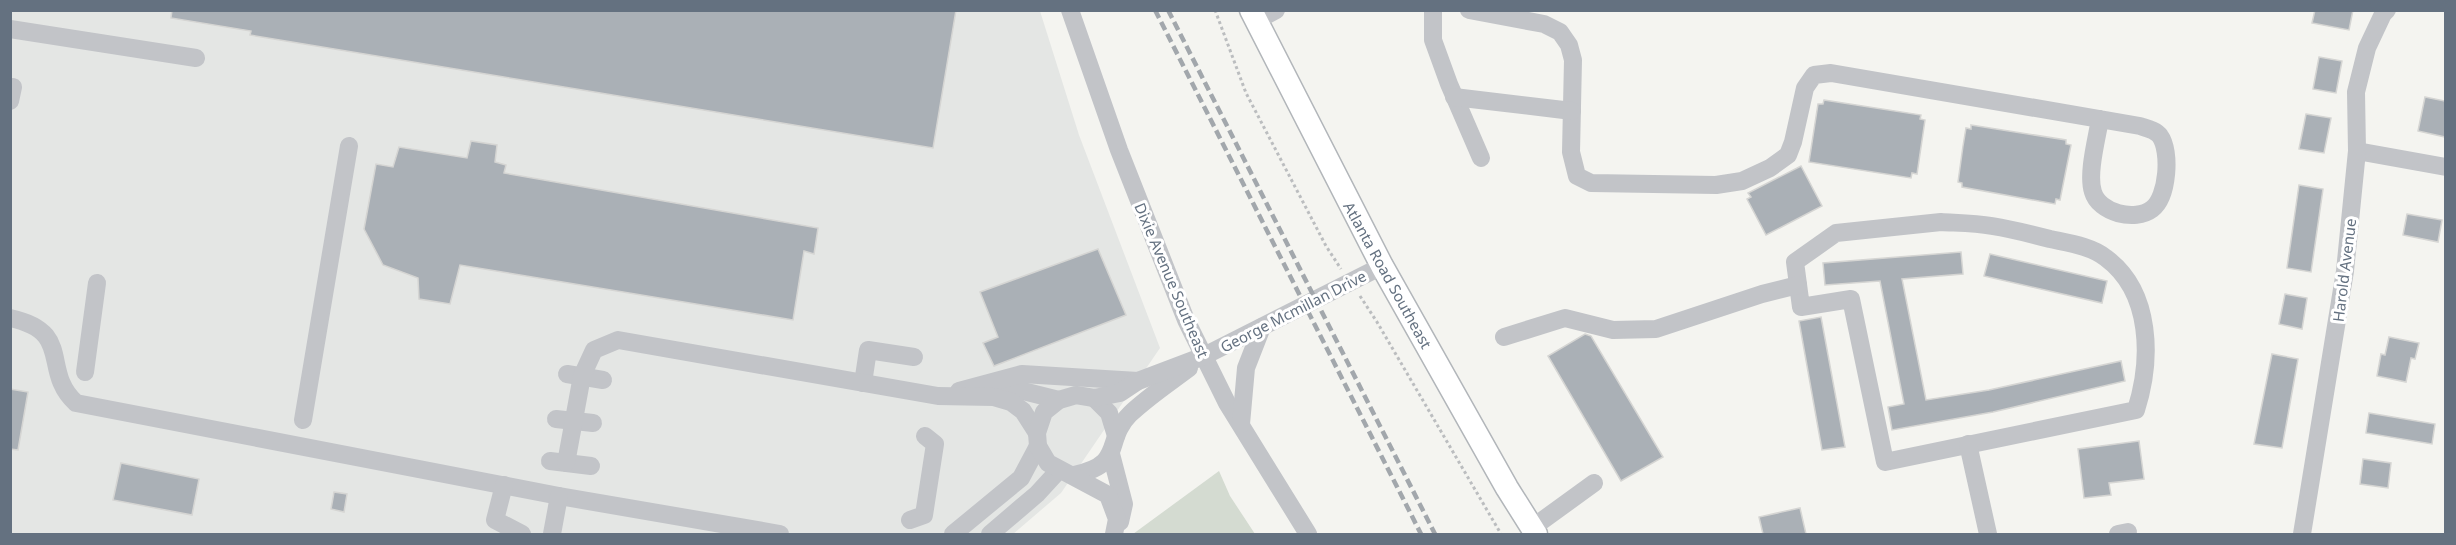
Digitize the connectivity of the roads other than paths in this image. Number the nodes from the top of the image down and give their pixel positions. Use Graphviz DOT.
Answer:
graph roads {
  1 [pos="1070,10"];
  2 [pos="1433,10"];
  3 [pos="1469,10"];
  4 [pos="2387,10"];
  5 [pos="1261,14"];
  6 [pos="10,29"];
  7 [pos="196,58"];
  8 [pos="1454,97"];
  9 [pos="1572,111"];
  10 [pos="2100,119"];
  11 [pos="349,146"];
  12 [pos="2357,151"];
  13 [pos="1480,158"];
  14 [pos="2445,167"];
  15 [pos="1382,266"];
  16 [pos="97,283"];
  17 [pos="1798,285"];
  18 [pos="10,318"];
  19 [pos="1262,327"];
  20 [pos="1504,338"];
  21 [pos="1204,356"];
  22 [pos="914,357"];
  23 [pos="86,372"];
  24 [pos="575,375"];
  25 [pos="603,380"];
  26 [pos="1138,381"];
  27 [pos="863,383"];
  28 [pos="989,383"];
  29 [pos="938,396"];
  30 [pos="1094,398"];
  31 [pos="1059,400"];
  32 [pos="556,419"];
  33 [pos="303,420"];
  34 [pos="584,422"];
  35 [pos="1241,424"];
  36 [pos="925,436"];
  37 [pos="1116,436"];
  38 [pos="1037,440"];
  39 [pos="1968,444"];
  40 [pos="1112,454"];
  41 [pos="591,466"];
  42 [pos="1067,472"];
  43 [pos="1594,483"];
  44 [pos="504,485"];
  45 [pos="559,496"];
  46 [pos="910,520"];
  47 [pos="1534,531"];
  48 [pos="522,534"];
  49 [pos="552,534"];
  50 [pos="780,534"];
  51 [pos="953,534"];
  52 [pos="990,534"];
  53 [pos="1115,534"];
  54 [pos="1308,534"];
  55 [pos="1988,534"];
  56 [pos="2302,534"];
  1 -- 21 [label="street, Dixie Avenue Southeast"];
  2 -- 8 [label="street"];
  3 -- 9 [label="street"];
  4 -- 12 [label="street, Harold Avenue"];
  5 -- 15 [label="main road, Atlanta Road Southeast"];
  6 -- 7 [label="street"];
  8 -- 9 [label="street"];
  8 -- 13 [label="street"];
  9 -- 10 [label="street"];
  10 -- 10 [label="street"];
  11 -- 33 [label="street"];
  12 -- 14 [label="street"];
  12 -- 56 [label="street, Harold Avenue"];
  15 -- 19 [label="street, George Mcmillan Drive"];
  15 -- 47 [label="main road, Atlanta Road Southeast"];
  16 -- 23 [label="street"];
  17 -- 20 [label="street"];
  17 -- 39 [label="street"];
  17 -- 39 [label="street"];
  18 -- 44 [label="street"];
  19 -- 21 [label="street, George Mcmillan Drive"];
  19 -- 35 [label="street"];
  21 -- 26 [label="street, George Mcmillan Drive"];
  21 -- 35 [label="street, Dixie Avenue Southeast"];
  21 -- 37 [label="street, George Mcmillan Drive"];
  22 -- 27 [label="street"];
  24 -- 25 [label="street"];
  24 -- 27 [label="street"];
  24 -- 34 [label="street"];
  26 -- 28 [label="street, George Mcmillan Drive"];
  26 -- 30 [label="street, George Mcmillan Drive"];
  27 -- 29 [label="street"];
  28 -- 29 [label="street, George Mcmillan Drive"];
  28 -- 31 [label="street, George Mcmillan Drive"];
  29 -- 38 [label="street"];
  30 -- 31 [label="street, George Mcmillan Drive"];
  30 -- 37 [label="street"];
  31 -- 38 [label="street"];
  32 -- 34 [label="street"];
  34 -- 41 [label="street"];
  35 -- 54 [label="street, Dixie Avenue Southeast"];
  36 -- 46 [label="street"];
  37 -- 40 [label="street, George Mcmillan Drive"];
  38 -- 42 [label="street"];
  38 -- 51 [label="street"];
  39 -- 55 [label="street"];
  40 -- 42 [label="street"];
  40 -- 53 [label="street"];
  42 -- 52 [label="street"];
  42 -- 53 [label="street"];
  43 -- 47 [label="street"];
  44 -- 45 [label="street"];
  44 -- 48 [label="street"];
  45 -- 49 [label="street"];
  45 -- 50 [label="street"];
}
